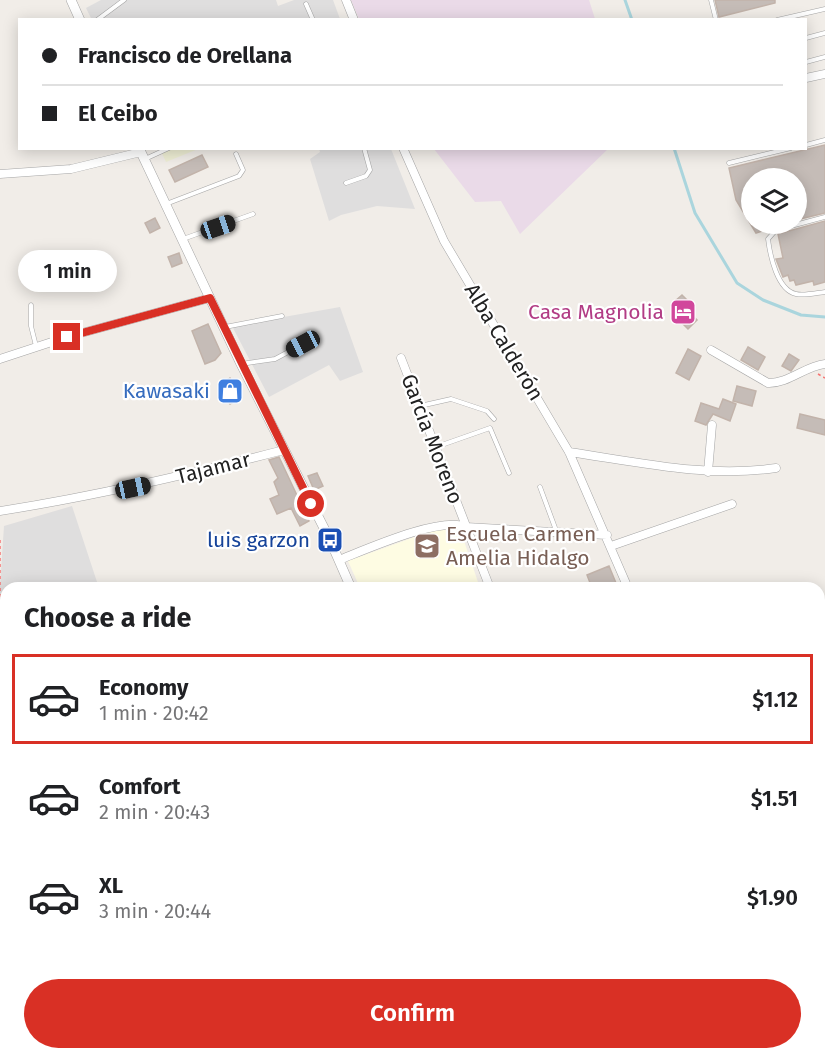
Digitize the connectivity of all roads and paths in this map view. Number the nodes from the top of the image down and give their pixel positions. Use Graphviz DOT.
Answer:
graph roads {
  1 [pos="71,0"];
  2 [pos="124,0"];
  3 [pos="346,0"];
  4 [pos="711,0"];
  5 [pos="306,4"];
  6 [pos="825,9"];
  7 [pos="79,18"];
  8 [pos="100,18"];
  9 [pos="312,18"];
  10 [pos="353,18"];
  11 [pos="716,18"];
  12 [pos="786,18"];
  13 [pos="825,33"];
  14 [pos="807,38"];
  15 [pos="825,57"];
  16 [pos="807,62"];
  17 [pos="825,74"];
  18 [pos="807,78"];
  19 [pos="825,140"];
  20 [pos="807,145"];
  21 [pos="159,150"];
  22 [pos="365,150"];
  23 [pos="404,150"];
  24 [pos="782,150"];
  25 [pos="142,153"];
  26 [pos="236,154"];
  27 [pos="729,163"];
  28 [pos="0,174"];
  29 [pos="346,183"];
  30 [pos="165,204"];
  31 [pos="253,214"];
  32 [pos="825,217"];
  33 [pos="182,239"];
  34 [pos="825,292"];
  35 [pos="210,298"];
  36 [pos="31,305"];
  37 [pos="282,316"];
  38 [pos="224,327"];
  39 [pos="305,343"];
  40 [pos="36,347"];
  41 [pos="711,350"];
  42 [pos="401,358"];
  43 [pos="0,359"];
  44 [pos="241,364"];
  45 [pos="825,364"];
  46 [pos="419,406"];
  47 [pos="494,419"];
  48 [pos="712,425"];
  49 [pos="436,448"];
  50 [pos="284,450"];
  51 [pos="569,452"];
  52 [pos="776,468"];
  53 [pos="509,472"];
  54 [pos="708,472"];
  55 [pos="540,487"];
  56 [pos="732,504"];
  57 [pos="0,511"];
  58 [pos="466,527"];
  59 [pos="558,533"];
  60 [pos="607,536"];
  61 [pos="0,540"];
  62 [pos="611,546"];
  63 [pos="339,560"];
  64 [pos="348,582"];
  65 [pos="487,582"];
  66 [pos="626,582"];
  67 [pos="0,602"];
  1 -- 7 [label="street"];
  2 -- 8 [label="lane"];
  3 -- 10 [label="street"];
  4 -- 11 [label="lane"];
  5 -- 9 [label="lane"];
  6 -- 12 [label="lane"];
  13 -- 14 [label="lane"];
  15 -- 16 [label="lane"];
  17 -- 18 [label="street"];
  19 -- 20 [label="lane"];
  21 -- 25 [label="lane"];
  22 -- 29 [label="lane"];
  23 -- 51 [label="street, Alba Calderón"];
  24 -- 27 [label="lane"];
  25 -- 28 [label="street"];
  25 -- 30 [label="street"];
  26 -- 30 [label="lane"];
  30 -- 33 [label="street"];
  31 -- 33 [label="lane"];
  32 -- 34 [label="lane"];
  33 -- 35 [label="street"];
  35 -- 38 [label="street"];
  35 -- 40 [label="street"];
  36 -- 40 [label="lane"];
  37 -- 38 [label="lane"];
  38 -- 44 [label="street"];
  39 -- 44 [label="lane"];
  40 -- 43 [label="street"];
  41 -- 45 [label="street"];
  42 -- 46 [label="street, García Moreno"];
  44 -- 50 [label="street"];
  46 -- 47 [label="lane"];
  46 -- 49 [label="street, García Moreno"];
  48 -- 54 [label="street"];
  49 -- 53 [label="lane"];
  49 -- 58 [label="street, García Moreno"];
  50 -- 57 [label="street, Tajamar"];
  50 -- 63 [label="street"];
  51 -- 54 [label="street"];
  51 -- 60 [label="street, Alba Calderón"];
  52 -- 54 [label="street"];
  55 -- 59 [label="lane"];
  56 -- 62 [label="street"];
  58 -- 59 [label="street"];
  58 -- 63 [label="street"];
  58 -- 65 [label="street, García Moreno"];
  59 -- 60 [label="street"];
  60 -- 62 [label="street, Alba Calderón"];
  61 -- 67 [label="path"];
  62 -- 66 [label="street"];
  63 -- 64 [label="street"];
}
